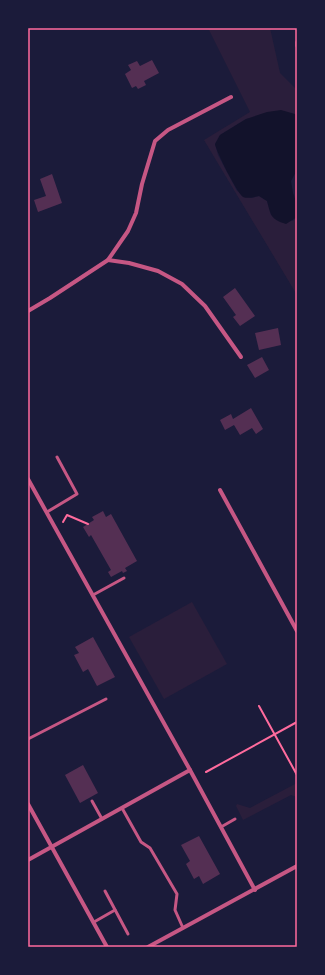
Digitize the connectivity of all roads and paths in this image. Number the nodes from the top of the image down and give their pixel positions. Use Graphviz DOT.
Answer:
graph roads {
  1 [pos="297,42"];
  2 [pos="297,46"];
  3 [pos="231,97"];
  4 [pos="108,260"];
  5 [pos="28,311"];
  6 [pos="241,357"];
  7 [pos="57,457"];
  8 [pos="28,480"];
  9 [pos="220,490"];
  10 [pos="47,512"];
  11 [pos="63,522"];
  12 [pos="88,524"];
  13 [pos="124,578"];
  14 [pos="93,595"];
  15 [pos="297,631"];
  16 [pos="106,699"];
  17 [pos="259,706"];
  18 [pos="297,722"];
  19 [pos="275,734"];
  20 [pos="28,739"];
  21 [pos="190,770"];
  22 [pos="206,772"];
  23 [pos="297,775"];
  24 [pos="92,800"];
  25 [pos="28,804"];
  26 [pos="122,808"];
  27 [pos="102,819"];
  28 [pos="235,819"];
  29 [pos="221,827"];
  30 [pos="52,846"];
  31 [pos="28,860"];
  32 [pos="297,866"];
  33 [pos="255,890"];
  34 [pos="105,892"];
  35 [pos="115,910"];
  36 [pos="94,922"];
  37 [pos="183,928"];
  38 [pos="128,934"];
  39 [pos="107,947"];
  40 [pos="148,947"];
  1 -- 2 [label="lane"];
  3 -- 4 [label="street"];
  4 -- 5 [label="street"];
  4 -- 6 [label="street"];
  7 -- 10 [label="lane"];
  8 -- 10 [label="street"];
  9 -- 15 [label="street"];
  10 -- 14 [label="street"];
  11 -- 12 [label="path"];
  13 -- 14 [label="lane"];
  14 -- 21 [label="street"];
  16 -- 20 [label="lane"];
  17 -- 19 [label="path"];
  18 -- 19 [label="path"];
  19 -- 22 [label="path"];
  19 -- 23 [label="path"];
  21 -- 26 [label="street"];
  21 -- 29 [label="street"];
  24 -- 27 [label="lane"];
  25 -- 30 [label="street"];
  26 -- 27 [label="street"];
  26 -- 37 [label="lane"];
  27 -- 30 [label="street"];
  28 -- 29 [label="lane"];
  29 -- 33 [label="street"];
  30 -- 31 [label="street"];
  30 -- 36 [label="street"];
  32 -- 33 [label="street"];
  33 -- 37 [label="street"];
  34 -- 35 [label="lane"];
  35 -- 36 [label="lane"];
  35 -- 38 [label="lane"];
  36 -- 39 [label="street"];
  37 -- 40 [label="street"];
}
